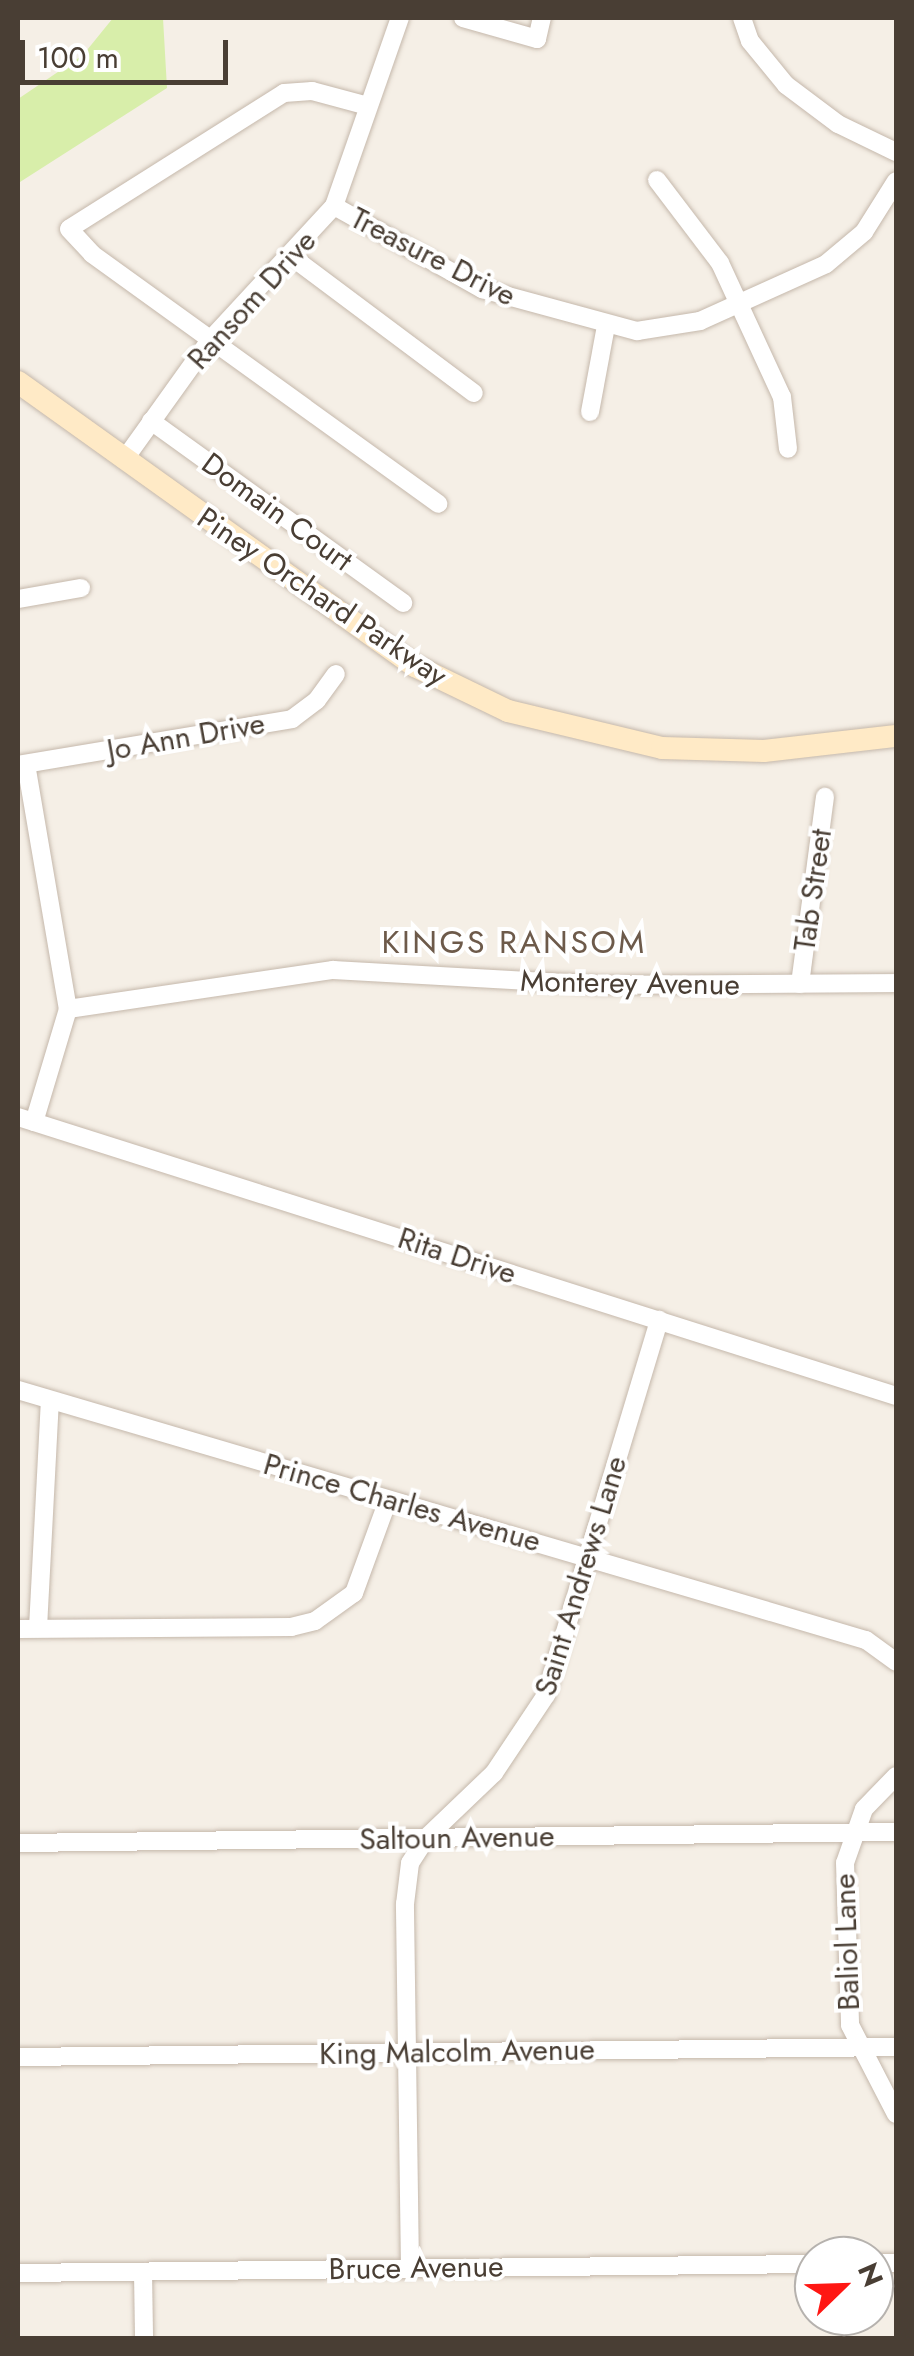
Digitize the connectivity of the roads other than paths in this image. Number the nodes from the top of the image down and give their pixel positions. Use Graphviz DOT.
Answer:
graph roads {
  1 [pos="400,18"];
  2 [pos="463,18"];
  3 [pos="542,18"];
  4 [pos="742,18"];
  5 [pos="368,106"];
  6 [pos="896,152"];
  7 [pos="657,180"];
  8 [pos="896,181"];
  9 [pos="334,206"];
  10 [pos="292,257"];
  11 [pos="740,306"];
  12 [pos="606,326"];
  13 [pos="210,340"];
  14 [pos="18,382"];
  15 [pos="474,392"];
  16 [pos="590,412"];
  17 [pos="151,422"];
  18 [pos="788,449"];
  19 [pos="124,460"];
  20 [pos="438,504"];
  21 [pos="81,588"];
  22 [pos="18,599"];
  23 [pos="403,603"];
  24 [pos="336,674"];
  25 [pos="896,736"];
  26 [pos="22,764"];
  27 [pos="825,797"];
  28 [pos="896,983"];
  29 [pos="800,984"];
  30 [pos="68,1009"];
  31 [pos="26,1120"];
  32 [pos="659,1320"];
  33 [pos="18,1390"];
  34 [pos="896,1396"];
  35 [pos="50,1400"];
  36 [pos="388,1500"];
  37 [pos="588,1558"];
  38 [pos="38,1628"];
  39 [pos="18,1629"];
  40 [pos="896,1662"];
  41 [pos="896,1776"];
  42 [pos="896,1832"];
  43 [pos="853,1833"];
  44 [pos="426,1838"];
  45 [pos="18,1843"];
  46 [pos="896,2047"];
  47 [pos="858,2048"];
  48 [pos="405,2052"];
  49 [pos="18,2058"];
  50 [pos="896,2114"];
  51 [pos="794,2264"];
  52 [pos="410,2268"];
  53 [pos="143,2272"];
  54 [pos="18,2273"];
  55 [pos="144,2338"];
  1 -- 5 [label="street, Ransom Drive"];
  2 -- 3 [label="street"];
  4 -- 6 [label="street"];
  5 -- 9 [label="street, Ransom Drive"];
  5 -- 13 [label="street"];
  7 -- 11 [label="street"];
  8 -- 11 [label="street, Treasure Drive"];
  9 -- 10 [label="street, Ransom Drive"];
  9 -- 12 [label="street, Treasure Drive"];
  10 -- 13 [label="street, Ransom Drive"];
  10 -- 15 [label="street"];
  11 -- 12 [label="street, Treasure Drive"];
  11 -- 18 [label="street"];
  12 -- 16 [label="street"];
  13 -- 17 [label="street, Ransom Drive"];
  13 -- 20 [label="street"];
  14 -- 19 [label="main road, Piney Orchard Parkway"];
  17 -- 19 [label="street, Ransom Drive"];
  17 -- 23 [label="street, Domain Court"];
  19 -- 25 [label="main road, Piney Orchard Parkway"];
  21 -- 22 [label="street"];
  24 -- 26 [label="street, Jo Ann Drive"];
  26 -- 30 [label="street"];
  27 -- 29 [label="street, Tab Street"];
  28 -- 29 [label="street, Monterey Avenue"];
  29 -- 30 [label="street, Monterey Avenue"];
  30 -- 31 [label="street"];
  31 -- 32 [label="street, Rita Drive"];
  32 -- 34 [label="street, Rita Drive"];
  32 -- 37 [label="street, Saint Andrews Lane"];
  33 -- 35 [label="street, Prince Charles Avenue"];
  35 -- 36 [label="street, Prince Charles Avenue"];
  35 -- 38 [label="street"];
  36 -- 37 [label="street, Prince Charles Avenue"];
  36 -- 38 [label="street"];
  37 -- 40 [label="street, Prince Charles Avenue"];
  37 -- 44 [label="street, Saint Andrews Lane"];
  38 -- 39 [label="street"];
  41 -- 43 [label="street, Baliol Lane"];
  42 -- 43 [label="street, Saltoun Avenue"];
  43 -- 44 [label="street, Saltoun Avenue"];
  43 -- 47 [label="street, Baliol Lane"];
  44 -- 45 [label="street, Saltoun Avenue"];
  44 -- 48 [label="street, Saint Andrews Lane"];
  46 -- 47 [label="street, King Malcolm Avenue"];
  47 -- 48 [label="street, King Malcolm Avenue"];
  47 -- 50 [label="street, Baliol Lane"];
  48 -- 49 [label="street, King Malcolm Avenue"];
  48 -- 52 [label="street, Saint Andrews Lane"];
  51 -- 52 [label="street, Bruce Avenue"];
  52 -- 53 [label="street, Bruce Avenue"];
  53 -- 54 [label="street, Bruce Avenue"];
  53 -- 55 [label="street"];
}
